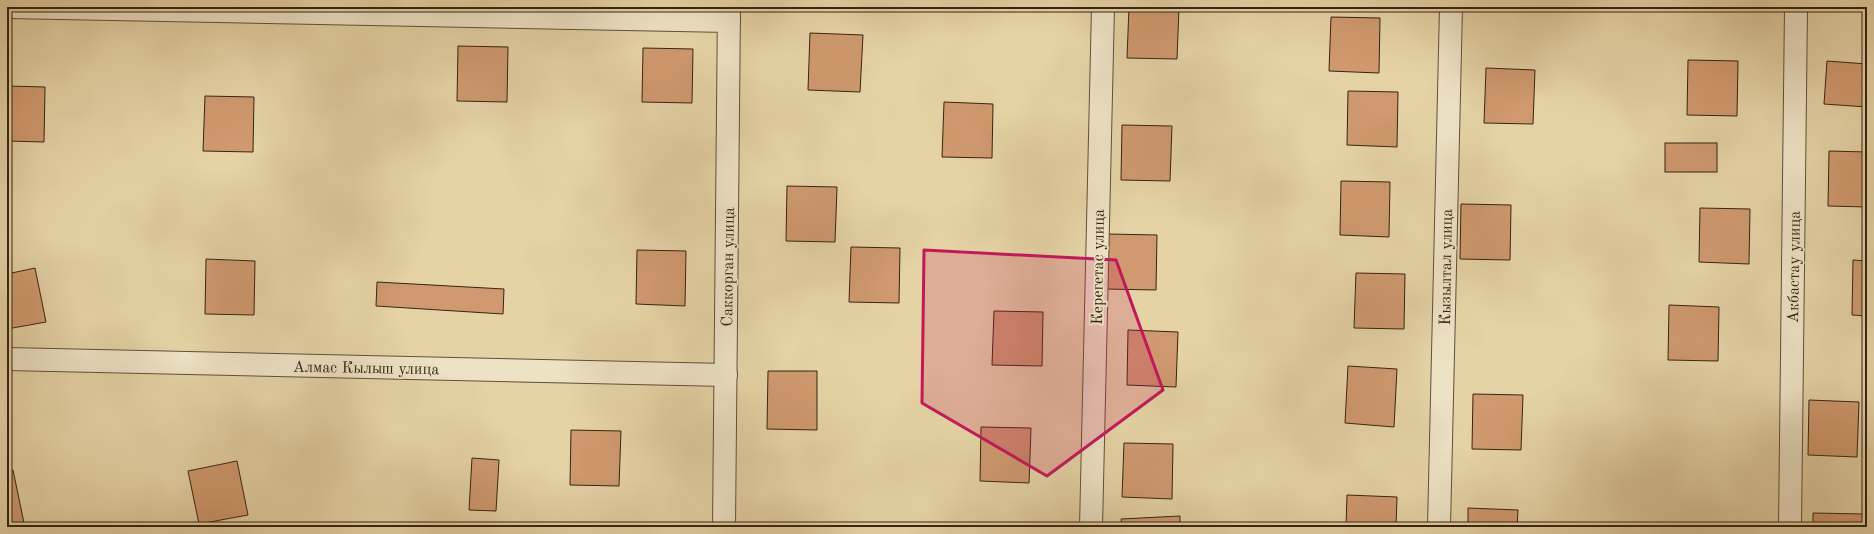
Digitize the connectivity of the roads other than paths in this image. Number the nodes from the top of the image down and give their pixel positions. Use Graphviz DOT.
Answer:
graph roads {
  1 [pos="7,7"];
  2 [pos="1103,7"];
  3 [pos="1452,7"];
  4 [pos="1796,7"];
  5 [pos="729,14"];
  6 [pos="7,359"];
  7 [pos="726,375"];
  8 [pos="724,527"];
  9 [pos="1091,527"];
  10 [pos="1439,527"];
  11 [pos="1790,527"];
  1 -- 5 [label="street"];
  2 -- 9 [label="street, Керегетас улица"];
  3 -- 10 [label="street, Кызылтал улица"];
  4 -- 11 [label="street, Акбастау улица"];
  5 -- 7 [label="street, Саккорган улица"];
  6 -- 7 [label="street, Алмас Кылыш улица"];
  7 -- 8 [label="street, Саккорган улица"];
}
